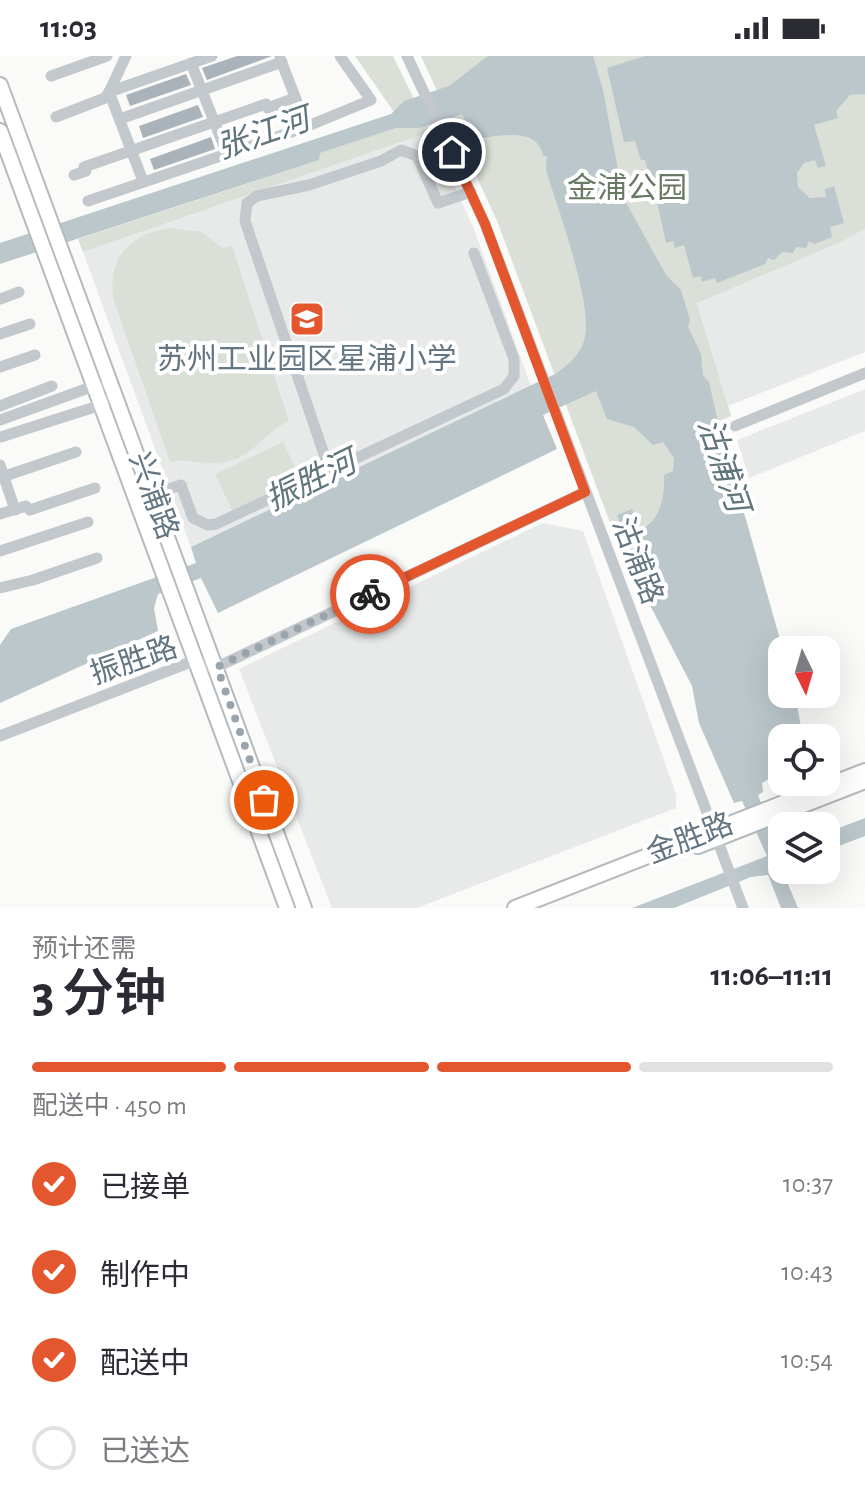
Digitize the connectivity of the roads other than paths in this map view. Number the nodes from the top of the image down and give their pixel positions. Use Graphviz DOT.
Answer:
graph roads {
  1 [pos="107,56"];
  2 [pos="126,56"];
  3 [pos="212,56"];
  4 [pos="340,56"];
  5 [pos="407,56"];
  6 [pos="281,59"];
  7 [pos="191,63"];
  8 [pos="51,76"];
  9 [pos="0,85"];
  10 [pos="202,90"];
  11 [pos="109,92"];
  12 [pos="295,98"];
  13 [pos="56,117"];
  14 [pos="120,119"];
  15 [pos="215,122"];
  16 [pos="306,125"];
  17 [pos="0,131"];
  18 [pos="132,151"];
  19 [pos="227,154"];
  20 [pos="74,175"];
  21 [pos="143,181"];
  22 [pos="471,192"];
  23 [pos="88,201"];
  24 [pos="474,253"];
  25 [pos="19,292"];
  26 [pos="0,299"];
  27 [pos="30,324"];
  28 [pos="0,334"];
  29 [pos="35,355"];
  30 [pos="0,367"];
  31 [pos="865,373"];
  32 [pos="52,386"];
  33 [pos="94,386"];
  34 [pos="114,390"];
  35 [pos="101,405"];
  36 [pos="0,406"];
  37 [pos="0,420"];
  38 [pos="735,426"];
  39 [pos="0,438"];
  40 [pos="76,452"];
  41 [pos="329,469"];
  42 [pos="2,470"];
  43 [pos="95,488"];
  44 [pos="585,492"];
  45 [pos="153,494"];
  46 [pos="15,510"];
  47 [pos="0,514"];
  48 [pos="88,522"];
  49 [pos="0,551"];
  50 [pos="97,558"];
  51 [pos="0,588"];
  52 [pos="199,664"];
  53 [pos="217,667"];
  54 [pos="0,736"];
  55 [pos="865,771"];
  56 [pos="865,781"];
  57 [pos="772,812"];
  58 [pos="768,814"];
  59 [pos="714,834"];
  60 [pos="287,908"];
  61 [pos="304,908"];
  62 [pos="515,908"];
  63 [pos="542,908"];
  64 [pos="743,908"];
  1 -- 8 [label="street"];
  2 -- 11 [label="street"];
  3 -- 7 [label="street"];
  4 -- 16 [label="street"];
  5 -- 22 [label="street, 沽浦路"];
  6 -- 10 [label="street"];
  6 -- 12 [label="street"];
  7 -- 10 [label="street"];
  7 -- 11 [label="street"];
  9 -- 34 [label="main road, 兴浦路"];
  10 -- 14 [label="street"];
  10 -- 15 [label="street"];
  11 -- 13 [label="street"];
  11 -- 14 [label="street"];
  12 -- 15 [label="street"];
  12 -- 16 [label="street"];
  14 -- 18 [label="street"];
  15 -- 18 [label="street"];
  15 -- 19 [label="street"];
  16 -- 19 [label="street"];
  17 -- 33 [label="main road, 兴浦路"];
  18 -- 20 [label="street"];
  18 -- 21 [label="street"];
  19 -- 21 [label="street"];
  21 -- 23 [label="street"];
  22 -- 41 [label="street"];
  22 -- 44 [label="street, 沽浦路"];
  24 -- 41 [label="street"];
  25 -- 26 [label="street"];
  27 -- 28 [label="street"];
  29 -- 30 [label="street"];
  31 -- 38 [label="street"];
  32 -- 36 [label="street"];
  33 -- 34 [label="street"];
  33 -- 35 [label="main road, 兴浦路"];
  33 -- 37 [label="street"];
  34 -- 35 [label="street"];
  34 -- 45 [label="main road, 兴浦路"];
  35 -- 39 [label="street"];
  35 -- 52 [label="main road, 兴浦路"];
  40 -- 42 [label="street"];
  41 -- 45 [label="street"];
  42 -- 46 [label="street"];
  43 -- 46 [label="street"];
  44 -- 53 [label="street, 振胜路"];
  44 -- 59 [label="street, 沽浦路"];
  45 -- 53 [label="main road, 兴浦路"];
  46 -- 47 [label="street"];
  48 -- 49 [label="street"];
  50 -- 51 [label="street"];
  52 -- 53 [label="street, 振胜路"];
  52 -- 54 [label="street, 振胜路"];
  52 -- 60 [label="main road, 兴浦路"];
  53 -- 61 [label="main road, 兴浦路"];
  55 -- 57 [label="main road, 金胜路"];
  56 -- 57 [label="main road, 金胜路"];
  58 -- 59 [label="main road, 金胜路"];
  59 -- 62 [label="main road, 金胜路"];
  59 -- 63 [label="main road, 金胜路"];
  59 -- 64 [label="street, 沽浦路"];
}
